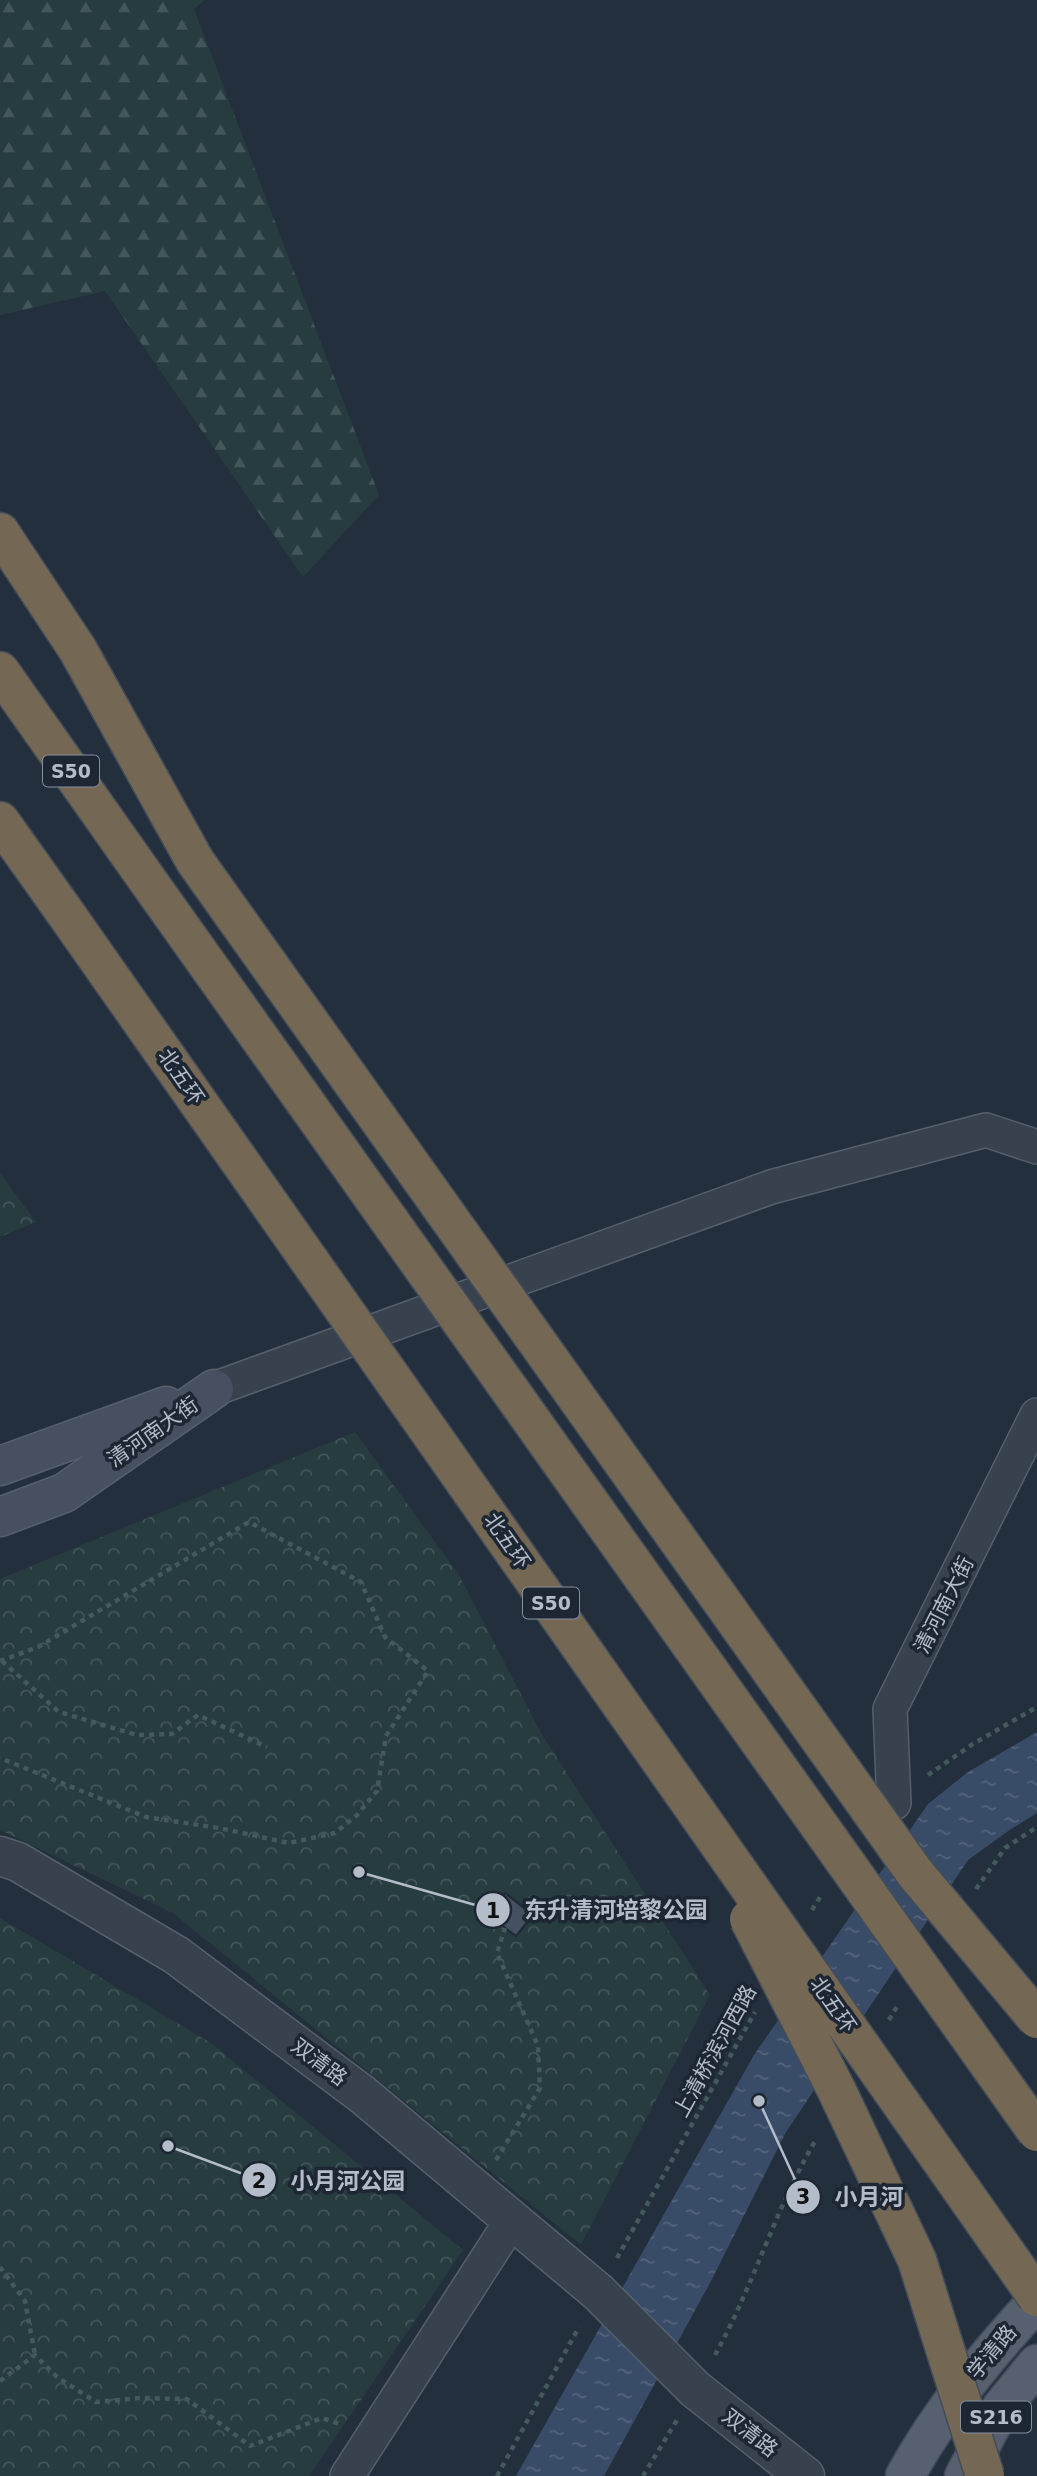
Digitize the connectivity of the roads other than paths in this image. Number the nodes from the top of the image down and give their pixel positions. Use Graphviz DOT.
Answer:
graph roads {
  1 [pos="0,532"];
  2 [pos="0,671"];
  3 [pos="0,821"];
  4 [pos="1037,1147"];
  5 [pos="215,1389"];
  6 [pos="1037,1415"];
  7 [pos="0,1466"];
  8 [pos="0,1517"];
  9 [pos="678,1784"];
  10 [pos="894,1803"];
  11 [pos="0,1856"];
  12 [pos="1037,2020"];
  13 [pos="1037,2132"];
  14 [pos="512,2220"];
  15 [pos="1037,2299"];
  16 [pos="1037,2364"];
  17 [pos="347,2476"];
  18 [pos="805,2476"];
  19 [pos="905,2476"];
  20 [pos="964,2476"];
  21 [pos="985,2476"];
  1 -- 12 [label="highway, bridge"];
  2 -- 13 [label="highway, S50, bridge"];
  3 -- 9 [label="highway, 北五环 / S50, bridge"];
  4 -- 5 [label="street"];
  5 -- 7 [label="main road, 清河南大街"];
  5 -- 8 [label="main road, 清河南大街"];
  6 -- 10 [label="street, 清河南大街"];
  9 -- 15 [label="highway, 北五环 / S50, bridge"];
  9 -- 21 [label="highway, bridge"];
  11 -- 14 [label="street, 双清路"];
  14 -- 17 [label="street"];
  14 -- 18 [label="street, 双清路"];
  15 -- 19 [label="main road, 学清路"];
  16 -- 20 [label="main road, S216"];
}
